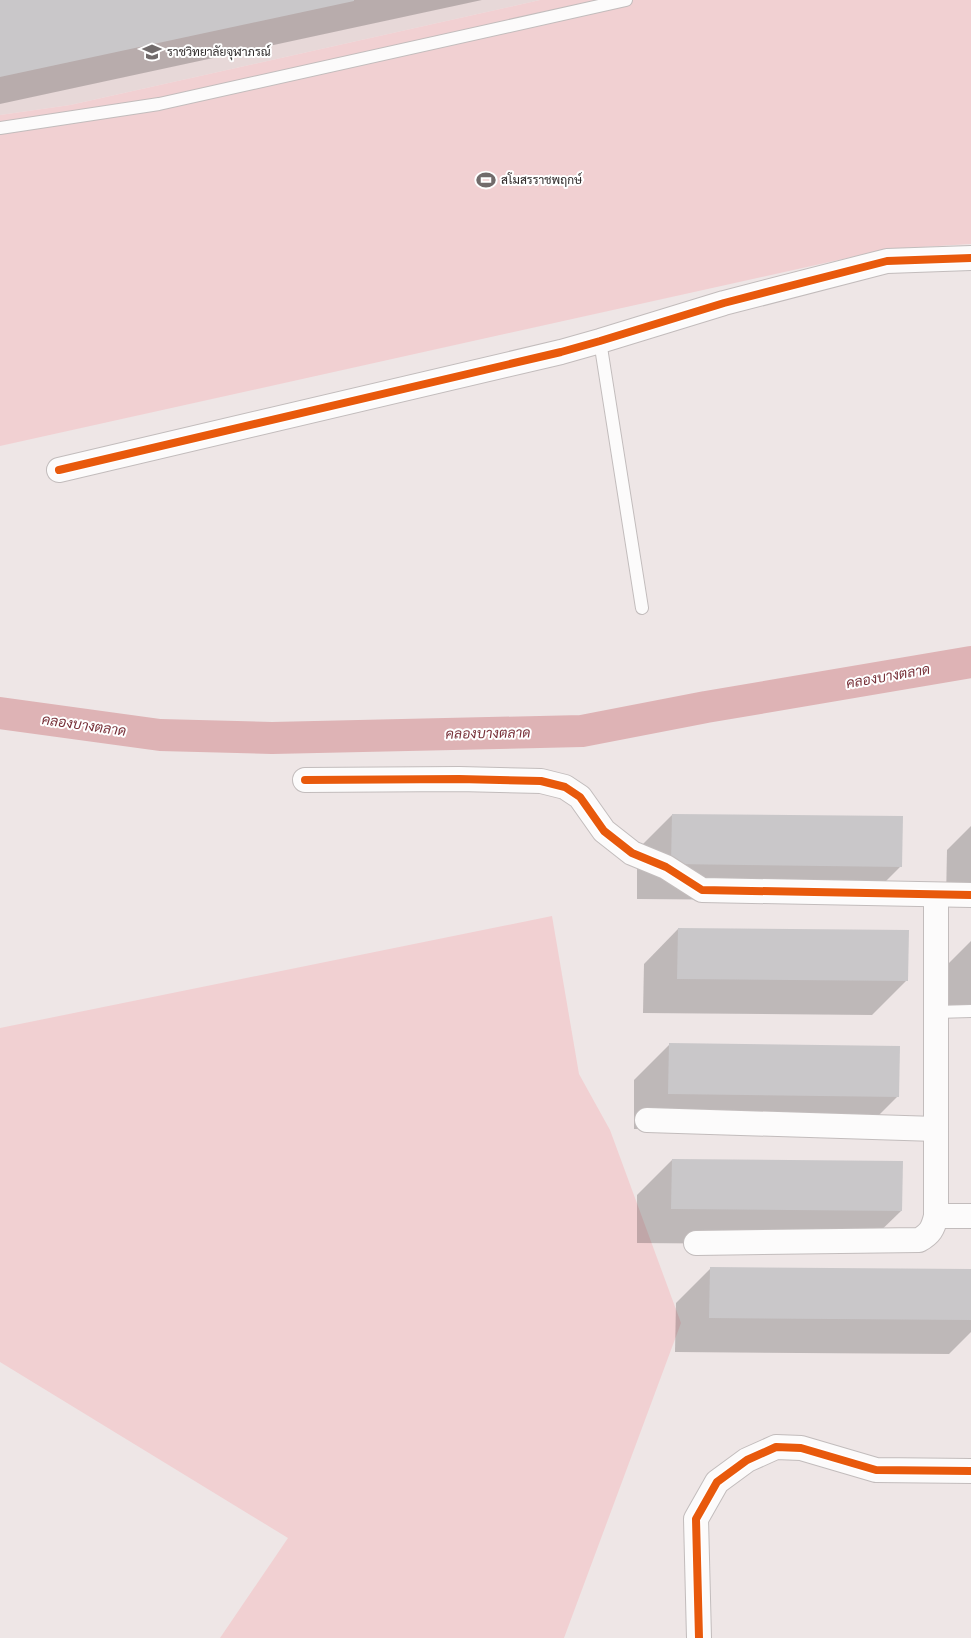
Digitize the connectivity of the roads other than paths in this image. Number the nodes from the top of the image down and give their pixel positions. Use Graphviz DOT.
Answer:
graph roads {
  1 [pos="626,0"];
  2 [pos="0,128"];
  3 [pos="971,258"];
  4 [pos="600,341"];
  5 [pos="59,470"];
  6 [pos="642,608"];
  7 [pos="305,780"];
  8 [pos="936,894"];
  9 [pos="971,895"];
  10 [pos="971,1011"];
  11 [pos="936,1012"];
  12 [pos="647,1120"];
  13 [pos="936,1129"];
  14 [pos="936,1216"];
  15 [pos="971,1216"];
  16 [pos="696,1243"];
  17 [pos="971,1471"];
  18 [pos="699,1638"];
  1 -- 2 [label="lane"];
  3 -- 4 [label="street"];
  4 -- 5 [label="street"];
  4 -- 6 [label="lane"];
  7 -- 8 [label="street"];
  8 -- 9 [label="street"];
  8 -- 11 [label="street"];
  10 -- 11 [label="lane"];
  11 -- 13 [label="street"];
  12 -- 13 [label="street"];
  13 -- 14 [label="street"];
  14 -- 15 [label="street"];
  14 -- 16 [label="street"];
  17 -- 18 [label="street"];
}
